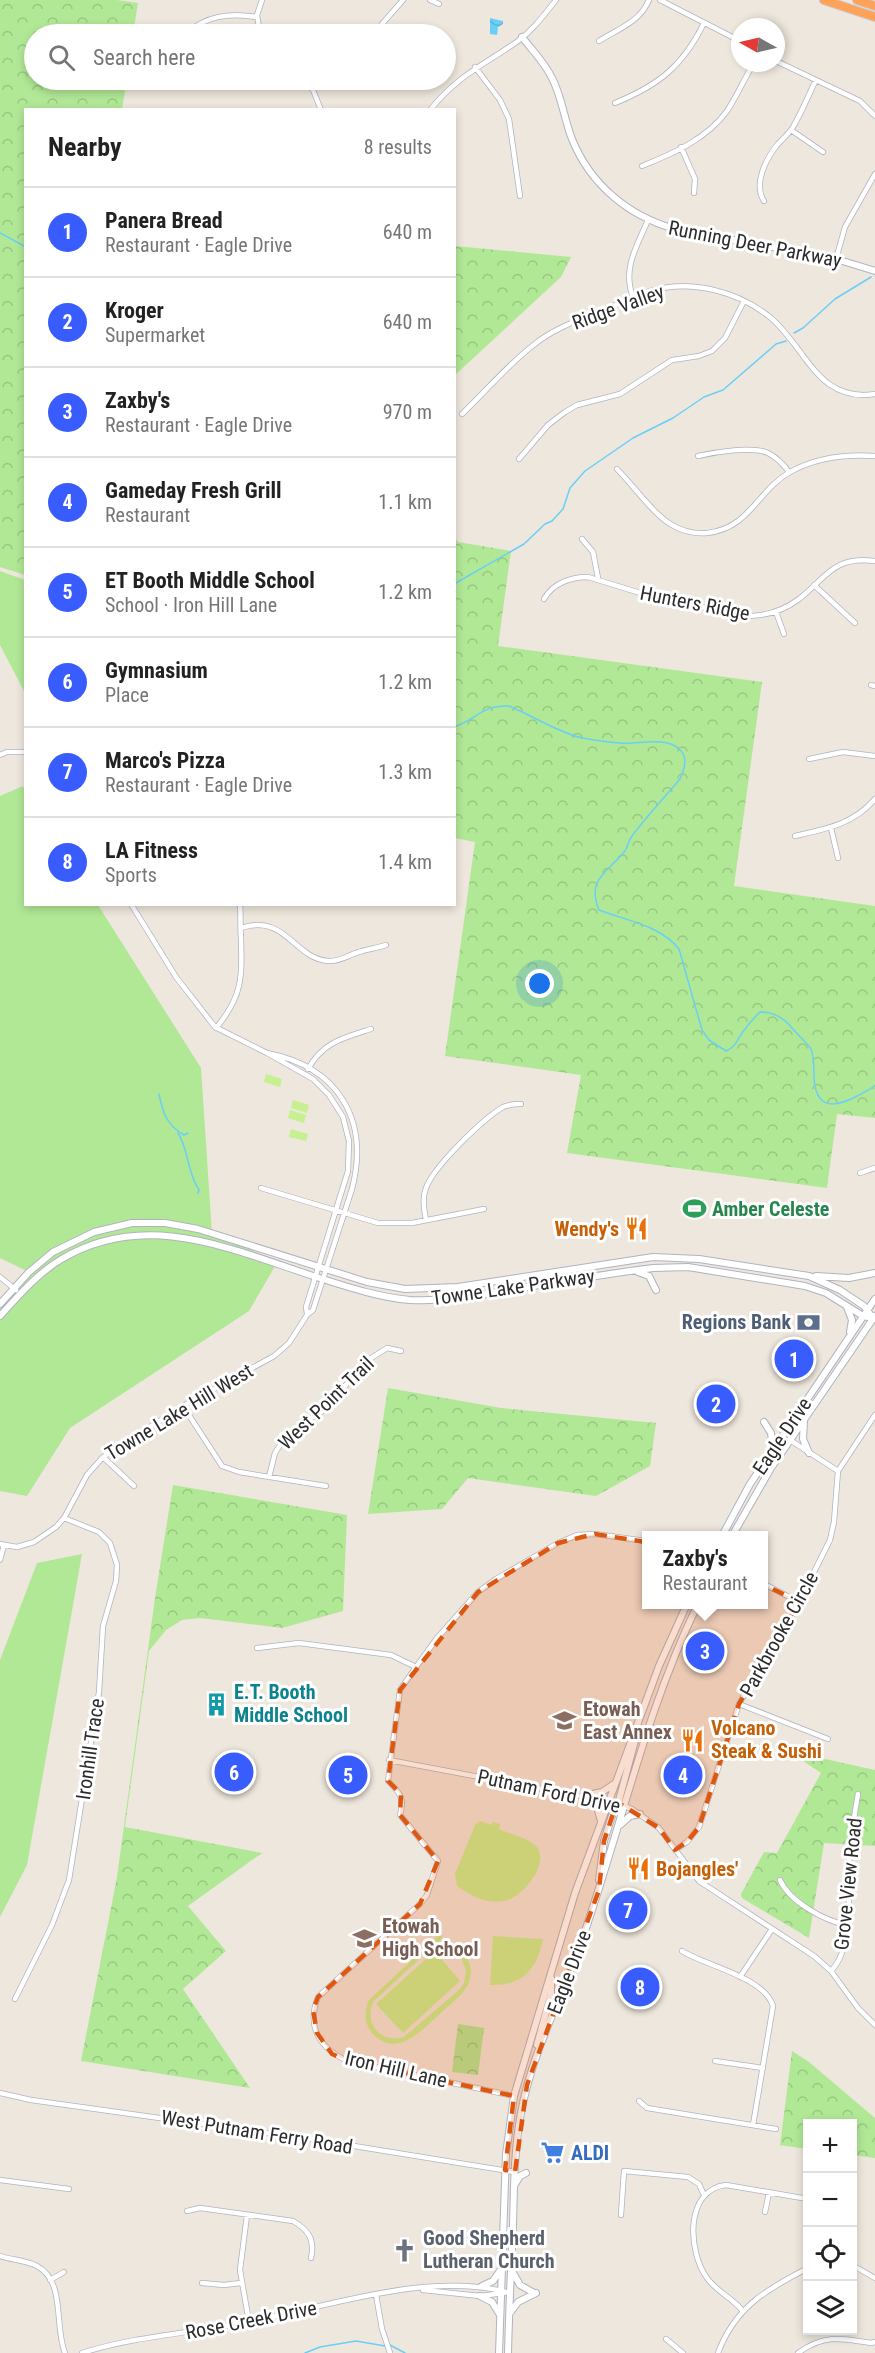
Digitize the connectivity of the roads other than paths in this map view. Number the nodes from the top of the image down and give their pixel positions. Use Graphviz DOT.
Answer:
graph roads {
  1 [pos="262,0"];
  2 [pos="403,0"];
  3 [pos="430,0"];
  4 [pos="556,0"];
  5 [pos="649,0"];
  6 [pos="660,0"];
  7 [pos="824,0"];
  8 [pos="857,0"];
  9 [pos="439,4"];
  10 [pos="875,6"];
  11 [pos="257,17"];
  12 [pos="875,17"];
  13 [pos="704,23"];
  14 [pos="201,24"];
  15 [pos="258,24"];
  16 [pos="382,24"];
  17 [pos="731,36"];
  18 [pos="522,38"];
  19 [pos="599,41"];
  20 [pos="785,65"];
  21 [pos="475,67"];
  22 [pos="749,72"];
  23 [pos="816,80"];
  24 [pos="456,83"];
  25 [pos="313,90"];
  26 [pos="447,90"];
  27 [pos="615,103"];
  28 [pos="320,108"];
  29 [pos="432,108"];
  30 [pos="875,116"];
  31 [pos="791,130"];
  32 [pos="681,147"];
  33 [pos="823,152"];
  34 [pos="642,166"];
  35 [pos="875,174"];
  36 [pos="694,192"];
  37 [pos="520,196"];
  38 [pos="764,201"];
  39 [pos="648,220"];
  40 [pos="836,260"];
  41 [pos="875,271"];
  42 [pos="633,297"];
  43 [pos="744,301"];
  44 [pos="875,394"];
  45 [pos="462,414"];
  46 [pos="698,456"];
  47 [pos="875,456"];
  48 [pos="519,459"];
  49 [pos="617,469"];
  50 [pos="789,472"];
  51 [pos="582,538"];
  52 [pos="875,561"];
  53 [pos="598,578"];
  54 [pos="814,585"];
  55 [pos="544,599"];
  56 [pos="776,612"];
  57 [pos="855,623"];
  58 [pos="784,634"];
  59 [pos="24,752"];
  60 [pos="0,755"];
  61 [pos="875,756"];
  62 [pos="809,759"];
  63 [pos="875,799"];
  64 [pos="831,828"];
  65 [pos="795,836"];
  66 [pos="838,858"];
  67 [pos="132,906"];
  68 [pos="240,906"];
  69 [pos="241,928"];
  70 [pos="386,945"];
  71 [pos="216,1028"];
  72 [pos="371,1029"];
  73 [pos="267,1053"];
  74 [pos="309,1067"];
  75 [pos="305,1074"];
  76 [pos="522,1104"];
  77 [pos="875,1168"];
  78 [pos="860,1173"];
  79 [pos="261,1188"];
  80 [pos="484,1209"];
  81 [pos="336,1211"];
  82 [pos="343,1214"];
  83 [pos="426,1220"];
  84 [pos="318,1265"];
  85 [pos="327,1268"];
  86 [pos="629,1271"];
  87 [pos="875,1273"];
  88 [pos="0,1276"];
  89 [pos="315,1276"];
  90 [pos="809,1276"];
  91 [pos="323,1279"];
  92 [pos="15,1288"];
  93 [pos="656,1290"];
  94 [pos="21,1294"];
  95 [pos="875,1299"];
  96 [pos="0,1304"];
  97 [pos="845,1304"];
  98 [pos="867,1309"];
  99 [pos="307,1315"];
  100 [pos="0,1316"];
  101 [pos="863,1316"];
  102 [pos="874,1317"];
  103 [pos="848,1338"];
  104 [pos="401,1351"];
  105 [pos="183,1406"];
  106 [pos="875,1415"];
  107 [pos="804,1421"];
  108 [pos="764,1422"];
  109 [pos="790,1440"];
  110 [pos="772,1450"];
  111 [pos="809,1453"];
  112 [pos="103,1457"];
  113 [pos="838,1471"];
  114 [pos="269,1477"];
  115 [pos="134,1486"];
  116 [pos="326,1486"];
  117 [pos="64,1518"];
  118 [pos="725,1531"];
  119 [pos="735,1531"];
  120 [pos="642,1540"];
  121 [pos="2,1545"];
  122 [pos="0,1560"];
  123 [pos="768,1586"];
  124 [pos="799,1602"];
  125 [pos="685,1609"];
  126 [pos="696,1609"];
  127 [pos="257,1648"];
  128 [pos="416,1667"];
  129 [pos="739,1704"];
  130 [pos="638,1725"];
  131 [pos="828,1738"];
  132 [pos="389,1760"];
  133 [pos="617,1781"];
  134 [pos="858,1794"];
  135 [pos="584,1796"];
  136 [pos="617,1803"];
  137 [pos="640,1814"];
  138 [pos="601,1822"];
  139 [pos="618,1828"];
  140 [pos="675,1850"];
  141 [pos="780,1880"];
  142 [pos="599,1890"];
  143 [pos="847,1925"];
  144 [pos="772,1929"];
  145 [pos="682,1951"];
  146 [pos="831,1971"];
  147 [pos="550,1975"];
  148 [pos="740,1977"];
  149 [pos="15,1998"];
  150 [pos="875,2025"];
  151 [pos="537,2045"];
  152 [pos="715,2061"];
  153 [pos="763,2068"];
  154 [pos="0,2092"];
  155 [pos="514,2096"];
  156 [pos="639,2101"];
  157 [pos="753,2125"];
  158 [pos="776,2129"];
  159 [pos="505,2170"];
  160 [pos="515,2172"];
  161 [pos="526,2173"];
  162 [pos="0,2180"];
  163 [pos="514,2186"];
  164 [pos="69,2189"];
  165 [pos="769,2193"];
  166 [pos="704,2194"];
  167 [pos="803,2198"];
  168 [pos="187,2211"];
  169 [pos="765,2212"];
  170 [pos="247,2215"];
  171 [pos="621,2215"];
  172 [pos="0,2256"];
  173 [pos="311,2258"];
  174 [pos="502,2267"];
  175 [pos="857,2268"];
  176 [pos="511,2270"];
  177 [pos="803,2270"];
  178 [pos="64,2272"];
  179 [pos="875,2278"];
  180 [pos="50,2280"];
  181 [pos="202,2283"];
  182 [pos="241,2283"];
  183 [pos="482,2286"];
  184 [pos="420,2289"];
  185 [pos="501,2292"];
  186 [pos="510,2293"];
  187 [pos="376,2295"];
  188 [pos="480,2296"];
  189 [pos="742,2310"];
  190 [pos="500,2315"];
  191 [pos="509,2317"];
  192 [pos="249,2322"];
  193 [pos="666,2339"];
  194 [pos="875,2342"];
  195 [pos="65,2353"];
  196 [pos="82,2353"];
  197 [pos="390,2353"];
  198 [pos="499,2353"];
  199 [pos="508,2353"];
  200 [pos="683,2353"];
  201 [pos="718,2353"];
  202 [pos="798,2353"];
  1 -- 11 [label="street"];
  2 -- 16 [label="street"];
  3 -- 9 [label="street"];
  4 -- 18 [label="street"];
  5 -- 19 [label="street"];
  6 -- 13 [label="street"];
  7 -- 12 [label="highway"];
  8 -- 10 [label="highway"];
  11 -- 14 [label="street"];
  11 -- 15 [label="street"];
  13 -- 17 [label="street"];
  13 -- 27 [label="street"];
  18 -- 21 [label="street"];
  18 -- 39 [label="street, Running Deer Parkway"];
  20 -- 23 [label="street"];
  21 -- 24 [label="street"];
  21 -- 37 [label="street"];
  22 -- 32 [label="street"];
  23 -- 30 [label="street"];
  23 -- 31 [label="street"];
  25 -- 28 [label="street"];
  26 -- 29 [label="street"];
  31 -- 33 [label="street"];
  31 -- 38 [label="street"];
  32 -- 34 [label="street"];
  32 -- 36 [label="street"];
  35 -- 40 [label="street"];
  39 -- 40 [label="street, Running Deer Parkway"];
  39 -- 42 [label="street"];
  40 -- 41 [label="street, Running Deer Parkway"];
  42 -- 43 [label="street, Ridge Valley"];
  42 -- 45 [label="street, Ridge Valley"];
  43 -- 44 [label="street, Ridge Valley"];
  43 -- 48 [label="street"];
  46 -- 50 [label="street"];
  47 -- 50 [label="street"];
  49 -- 50 [label="street"];
  51 -- 53 [label="street"];
  52 -- 54 [label="street, Hunters Ridge"];
  53 -- 55 [label="street, Hunters Ridge"];
  53 -- 56 [label="street, Hunters Ridge"];
  54 -- 56 [label="street, Hunters Ridge"];
  54 -- 57 [label="street"];
  56 -- 58 [label="street"];
  59 -- 60 [label="street"];
  61 -- 62 [label="street"];
  63 -- 64 [label="street"];
  64 -- 65 [label="street"];
  64 -- 66 [label="street"];
  67 -- 71 [label="street"];
  68 -- 69 [label="street"];
  69 -- 70 [label="street"];
  69 -- 71 [label="street"];
  71 -- 73 [label="street"];
  72 -- 74 [label="street"];
  73 -- 74 [label="street, Towne Lake Hill West"];
  73 -- 75 [label="street, Towne Lake Hill West"];
  74 -- 75 [label="street"];
  74 -- 82 [label="street, Towne Lake Hill West"];
  75 -- 81 [label="street, Towne Lake Hill West"];
  76 -- 83 [label="street"];
  77 -- 78 [label="street"];
  79 -- 81 [label="street"];
  80 -- 83 [label="street"];
  81 -- 82 [label="street"];
  81 -- 84 [label="street, Towne Lake Hill West"];
  82 -- 83 [label="street"];
  82 -- 85 [label="street, Towne Lake Hill West"];
  84 -- 85 [label="street, Towne Lake Parkway"];
  84 -- 89 [label="street, Towne Lake Hill West"];
  84 -- 92 [label="street, Towne Lake Parkway"];
  85 -- 90 [label="street, Towne Lake Parkway"];
  85 -- 91 [label="street, Towne Lake Hill West"];
  86 -- 91 [label="street, Towne Lake Parkway"];
  86 -- 93 [label="street"];
  86 -- 97 [label="street, Towne Lake Parkway"];
  87 -- 90 [label="street"];
  88 -- 92 [label="street"];
  89 -- 91 [label="street, Towne Lake Parkway"];
  89 -- 94 [label="street, Towne Lake Parkway"];
  89 -- 99 [label="street, Towne Lake Hill West"];
  90 -- 98 [label="street, Towne Lake Parkway"];
  91 -- 99 [label="street, Towne Lake Hill West"];
  92 -- 94 [label="street"];
  92 -- 96 [label="street, Towne Lake Parkway"];
  94 -- 100 [label="street, Towne Lake Parkway"];
  95 -- 98 [label="street"];
  97 -- 101 [label="street, Towne Lake Parkway"];
  97 -- 103 [label="street"];
  98 -- 101 [label="street, Eagle Drive"];
  98 -- 102 [label="street, Towne Lake Parkway"];
  99 -- 105 [label="street, Towne Lake Hill West"];
  101 -- 102 [label="street, Towne Lake Parkway"];
  101 -- 103 [label="street, Eagle Drive"];
  102 -- 107 [label="street, Eagle Drive"];
  103 -- 110 [label="street, Eagle Drive"];
  104 -- 114 [label="street, West Point Trail"];
  105 -- 112 [label="street, Towne Lake Hill West"];
  105 -- 114 [label="street"];
  106 -- 113 [label="street, Parkbrooke Circle"];
  107 -- 109 [label="street, Eagle Drive"];
  107 -- 111 [label="street"];
  108 -- 110 [label="street"];
  109 -- 111 [label="street"];
  109 -- 119 [label="street, Eagle Drive"];
  110 -- 118 [label="street, Eagle Drive"];
  111 -- 113 [label="street"];
  112 -- 115 [label="street"];
  112 -- 117 [label="street, Towne Lake Hill West"];
  113 -- 124 [label="street, Parkbrooke Circle"];
  114 -- 116 [label="street"];
  117 -- 121 [label="street, Towne Lake Hill West"];
  117 -- 149 [label="street, Ironhill Trace"];
  120 -- 128 [label="street, Iron Hill Lane"];
  121 -- 122 [label="street"];
  123 -- 124 [label="street"];
  124 -- 129 [label="street, Parkbrooke Circle"];
  125 -- 130 [label="street, Eagle Drive"];
  126 -- 136 [label="street, Eagle Drive"];
  127 -- 128 [label="street"];
  128 -- 132 [label="street, Iron Hill Lane"];
  129 -- 131 [label="street"];
  129 -- 140 [label="street, Parkbrooke Circle"];
  130 -- 133 [label="street, Eagle Drive"];
  130 -- 136 [label="street"];
  132 -- 135 [label="street, Putnam Ford Drive"];
  132 -- 155 [label="street, Iron Hill Lane"];
  133 -- 135 [label="street"];
  133 -- 136 [label="street, Eagle Drive"];
  134 -- 143 [label="street, Grove View Road"];
  135 -- 136 [label="street, Putnam Ford Drive"];
  135 -- 138 [label="street"];
  136 -- 137 [label="street, Putnam Ford Drive"];
  136 -- 138 [label="street, Eagle Drive"];
  136 -- 139 [label="street, Eagle Drive"];
  136 -- 142 [label="street"];
  137 -- 139 [label="street"];
  137 -- 140 [label="street, Putnam Ford Drive"];
  138 -- 147 [label="street, Eagle Drive"];
  139 -- 142 [label="street, Eagle Drive"];
  140 -- 144 [label="street, Putnam Ford Drive"];
  141 -- 143 [label="street"];
  142 -- 160 [label="street, Eagle Drive"];
  143 -- 146 [label="street, Grove View Road"];
  144 -- 146 [label="street, Putnam Ford Drive"];
  144 -- 148 [label="street"];
  145 -- 148 [label="street"];
  146 -- 150 [label="street, Putnam Ford Drive"];
  147 -- 151 [label="street"];
  147 -- 155 [label="street, Eagle Drive"];
  148 -- 153 [label="street"];
  152 -- 153 [label="street"];
  153 -- 157 [label="street"];
  154 -- 159 [label="street, West Putnam Ferry Road"];
  155 -- 159 [label="street, Eagle Drive"];
  156 -- 157 [label="street"];
  157 -- 158 [label="street"];
  159 -- 160 [label="street, West Putnam Ferry Road"];
  159 -- 174 [label="street, Eagle Drive"];
  160 -- 163 [label="street, Eagle Drive"];
  161 -- 163 [label="street"];
  162 -- 164 [label="street"];
  163 -- 176 [label="street, Eagle Drive"];
  165 -- 166 [label="street"];
  165 -- 167 [label="street"];
  165 -- 169 [label="street"];
  166 -- 171 [label="street"];
  166 -- 189 [label="street"];
  168 -- 170 [label="street"];
  170 -- 173 [label="street"];
  170 -- 182 [label="street"];
  172 -- 180 [label="street"];
  174 -- 183 [label="street"];
  174 -- 185 [label="street, Eagle Drive"];
  175 -- 179 [label="street"];
  176 -- 186 [label="street, Eagle Drive"];
  176 -- 191 [label="street"];
  177 -- 189 [label="street"];
  178 -- 180 [label="street"];
  180 -- 195 [label="street"];
  181 -- 182 [label="street"];
  182 -- 192 [label="street"];
  183 -- 184 [label="street, Rose Creek Drive"];
  183 -- 185 [label="street, Rose Creek Drive"];
  184 -- 187 [label="street, Rose Creek Drive"];
  184 -- 188 [label="street, Rose Creek Drive"];
  185 -- 186 [label="street, Rose Creek Drive"];
  185 -- 188 [label="street, Rose Creek Drive"];
  185 -- 190 [label="street, Eagle Drive"];
  186 -- 191 [label="street, Eagle Drive"];
  187 -- 192 [label="street, Rose Creek Drive"];
  187 -- 197 [label="street"];
  188 -- 190 [label="street"];
  189 -- 201 [label="street"];
  190 -- 198 [label="street, Eagle Drive"];
  191 -- 199 [label="street, Eagle Drive"];
  192 -- 196 [label="street, Rose Creek Drive"];
  193 -- 200 [label="street"];
  194 -- 202 [label="street"];
}
